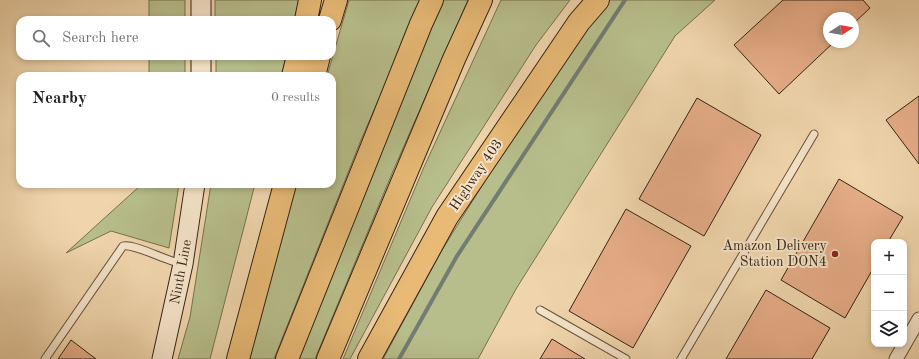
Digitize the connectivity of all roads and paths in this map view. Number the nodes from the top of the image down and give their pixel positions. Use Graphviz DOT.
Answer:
graph roads {
  1 [pos="201,0"];
  2 [pos="310,0"];
  3 [pos="336,0"];
  4 [pos="432,0"];
  5 [pos="481,0"];
  6 [pos="598,0"];
  7 [pos="201,16"];
  8 [pos="307,16"];
  9 [pos="331,16"];
  10 [pos="201,60"];
  11 [pos="297,60"];
  12 [pos="318,60"];
  13 [pos="201,72"];
  14 [pos="294,72"];
  15 [pos="315,72"];
  16 [pos="814,134"];
  17 [pos="194,188"];
  18 [pos="268,188"];
  19 [pos="284,188"];
  20 [pos="183,264"];
  21 [pos="540,310"];
  22 [pos="919,319"];
  23 [pos="241,349"];
  24 [pos="44,359"];
  25 [pos="162,359"];
  26 [pos="287,359"];
  27 [pos="328,359"];
  28 [pos="369,359"];
  29 [pos="626,359"];
  30 [pos="681,359"];
  31 [pos="896,359"];
  1 -- 7 [label="main road"];
  2 -- 8 [label="highway"];
  3 -- 9 [label="highway"];
  4 -- 26 [label="highway"];
  5 -- 27 [label="highway"];
  6 -- 28 [label="highway, Highway 403"];
  10 -- 13 [label="main road"];
  11 -- 14 [label="highway"];
  12 -- 15 [label="highway"];
  16 -- 30 [label="lane"];
  17 -- 20 [label="main road, Ninth Line"];
  18 -- 23 [label="highway"];
  19 -- 23 [label="highway"];
  20 -- 24 [label="lane"];
  20 -- 25 [label="main road, Ninth Line"];
  21 -- 29 [label="lane"];
  22 -- 31 [label="street"];
}
